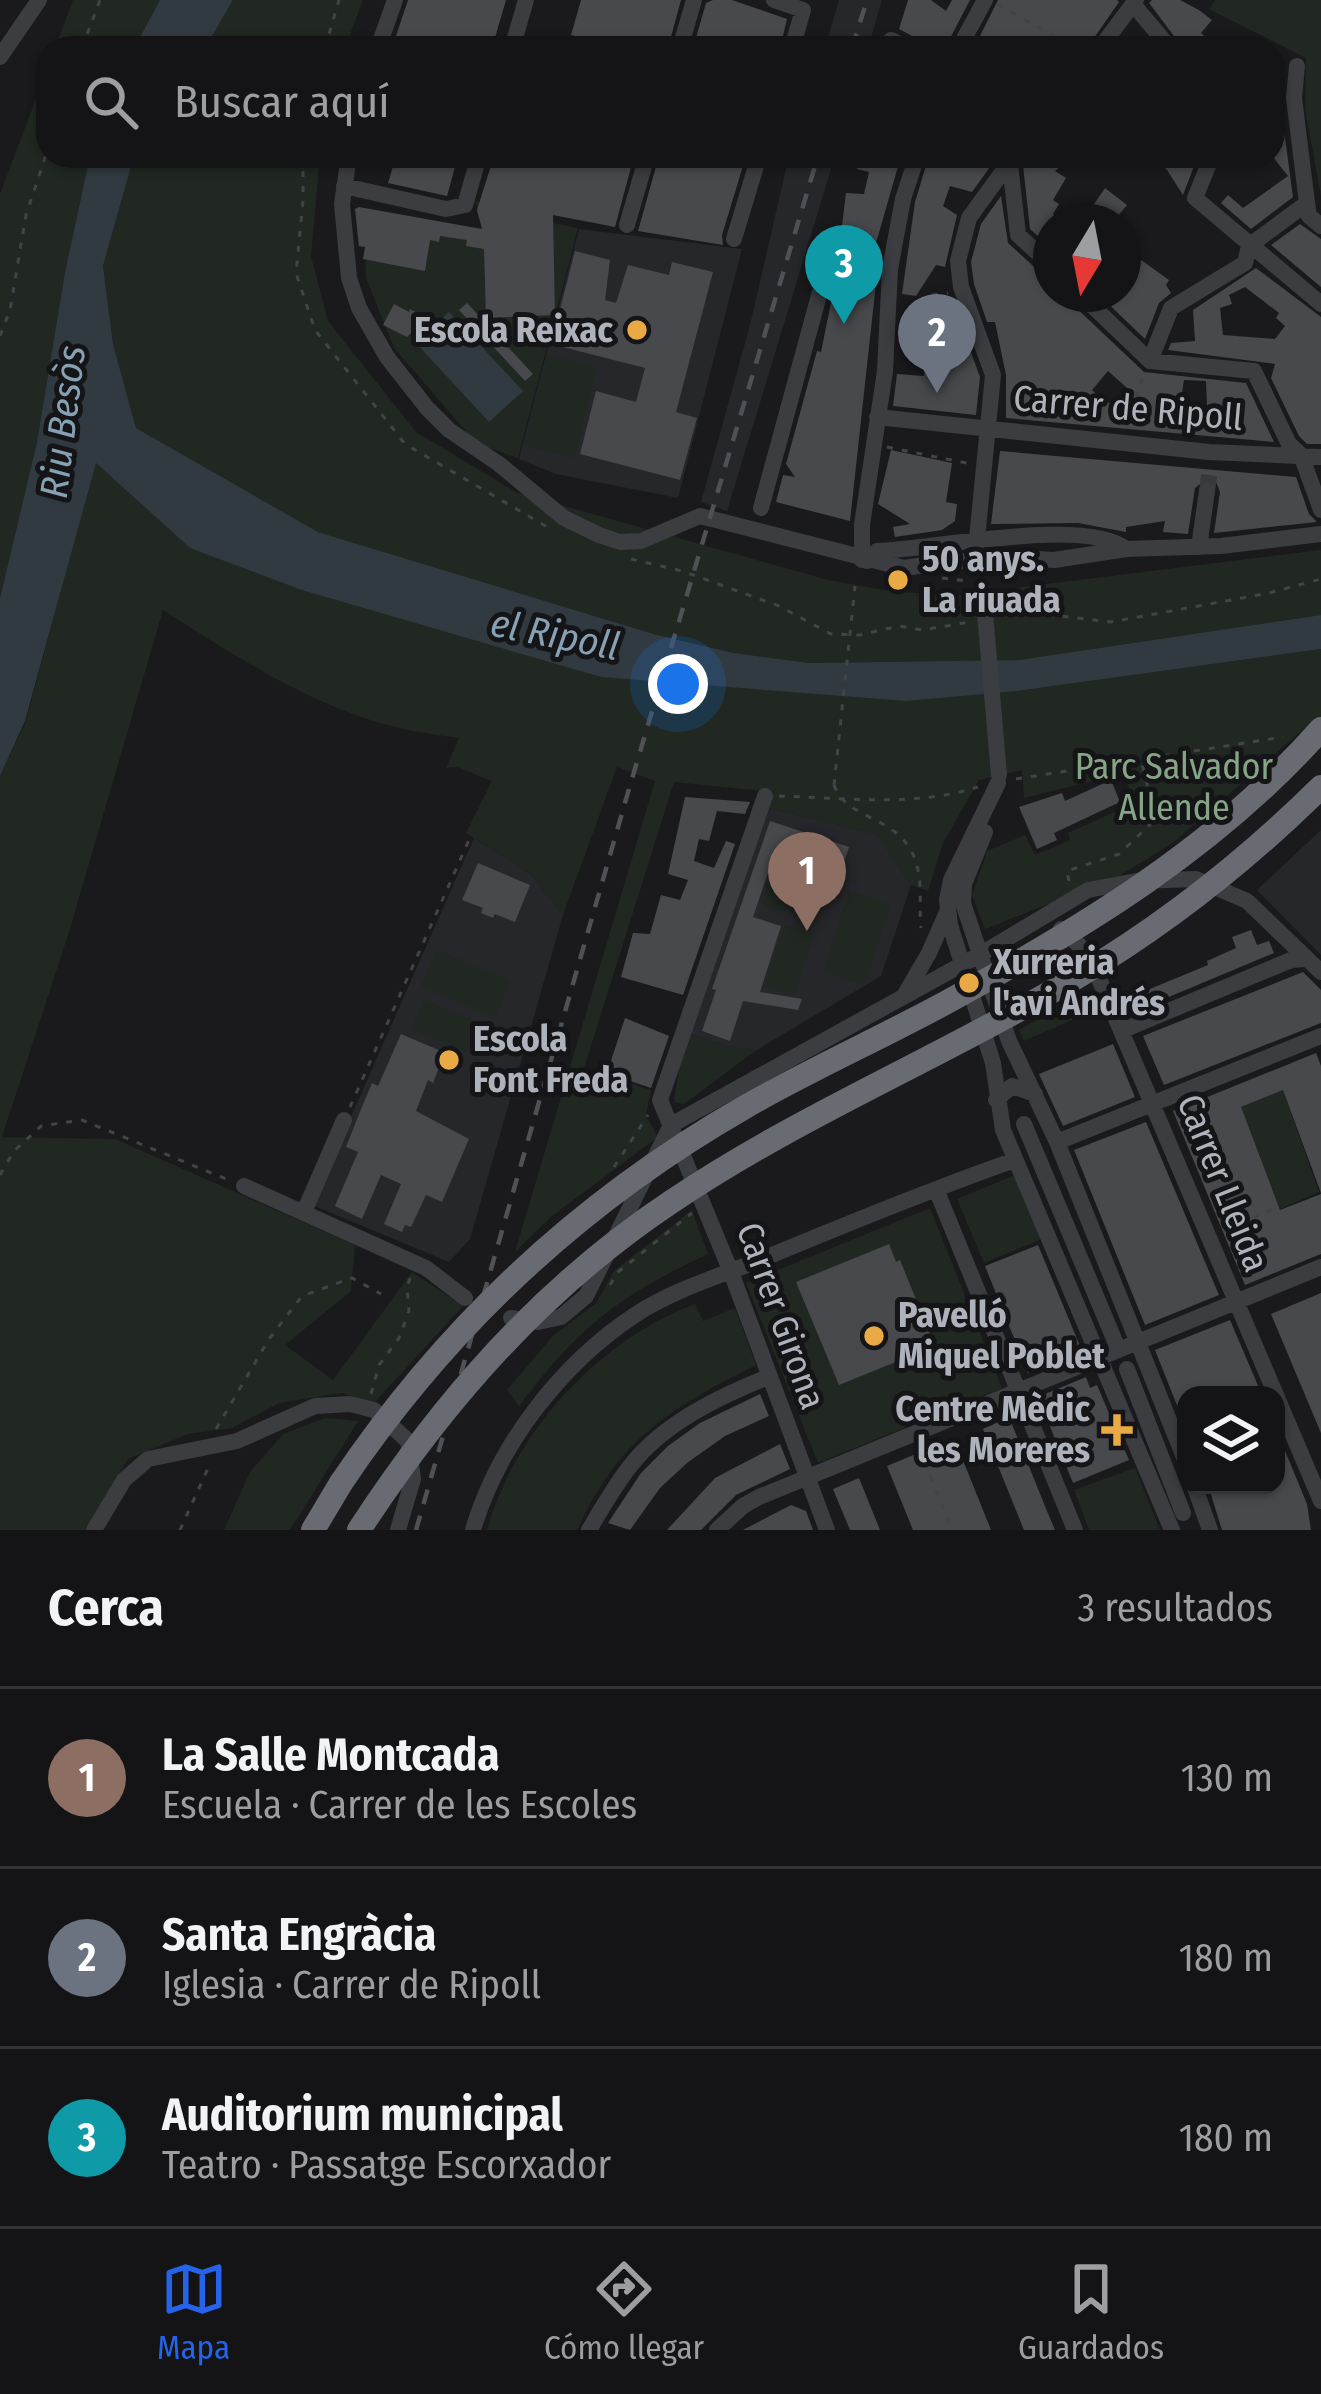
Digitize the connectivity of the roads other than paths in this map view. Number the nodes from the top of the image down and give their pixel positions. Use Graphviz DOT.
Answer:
graph roads {
  1 [pos="39,0"];
  2 [pos="395,0"];
  3 [pos="526,0"];
  4 [pos="694,0"];
  5 [pos="777,0"];
  6 [pos="988,0"];
  7 [pos="1134,2"];
  8 [pos="382,36"];
  9 [pos="516,36"];
  10 [pos="684,36"];
  11 [pos="795,36"];
  12 [pos="966,36"];
  13 [pos="1109,36"];
  14 [pos="1161,36"];
  15 [pos="0,57"];
  16 [pos="1297,66"];
  17 [pos="348,168"];
  18 [pos="476,168"];
  19 [pos="644,168"];
  20 [pos="756,168"];
  21 [pos="913,168"];
  22 [pos="1006,168"];
  23 [pos="1013,168"];
  24 [pos="1207,168"];
  25 [pos="344,186"];
  26 [pos="1307,203"];
  27 [pos="627,225"];
  28 [pos="1321,226"];
  29 [pos="734,239"];
  30 [pos="833,244"];
  31 [pos="1249,246"];
  32 [pos="1033,249"];
  33 [pos="1321,304"];
  34 [pos="1099,312"];
  35 [pos="1150,361"];
  36 [pos="877,417"];
  37 [pos="990,428"];
  38 [pos="1301,455"];
  39 [pos="1321,457"];
  40 [pos="1207,491"];
  41 [pos="761,508"];
  42 [pos="1321,510"];
  43 [pos="1321,534"];
  44 [pos="977,538"];
  45 [pos="1199,547"];
  46 [pos="1126,549"];
  47 [pos="865,560"];
  48 [pos="974,579"];
  49 [pos="1321,729"];
  50 [pos="1002,780"];
  51 [pos="1321,787"];
  52 [pos="765,796"];
  53 [pos="948,905"];
  54 [pos="1031,924"];
  55 [pos="956,943"];
  56 [pos="933,946"];
  57 [pos="979,949"];
  58 [pos="1305,959"];
  59 [pos="962,964"];
  60 [pos="1321,972"];
  61 [pos="904,996"];
  62 [pos="1123,1030"];
  63 [pos="1321,1036"];
  64 [pos="1035,1094"];
  65 [pos="996,1100"];
  66 [pos="1154,1102"];
  67 [pos="344,1120"];
  68 [pos="1024,1124"];
  69 [pos="670,1125"];
  70 [pos="1057,1142"];
  71 [pos="1015,1160"];
  72 [pos="244,1186"];
  73 [pos="936,1189"];
  74 [pos="304,1212"];
  75 [pos="1321,1267"];
  76 [pos="731,1272"];
  77 [pos="465,1298"];
  78 [pos="1236,1303"];
  79 [pos="511,1318"];
  80 [pos="1140,1344"];
  81 [pos="1117,1346"];
  82 [pos="1100,1359"];
  83 [pos="1127,1369"];
  84 [pos="768,1377"];
  85 [pos="1018,1391"];
  86 [pos="1177,1439"];
  87 [pos="806,1478"];
  88 [pos="1197,1494"];
  89 [pos="1321,1501"];
  90 [pos="1181,1517"];
  91 [pos="94,1530"];
  92 [pos="313,1530"];
  93 [pos="359,1530"];
  94 [pos="398,1530"];
  95 [pos="473,1530"];
  96 [pos="590,1530"];
  97 [pos="716,1530"];
  98 [pos="827,1530"];
  99 [pos="1076,1530"];
  100 [pos="1210,1530"];
  1 -- 15 [label="street"];
  2 -- 8 [label="street"];
  3 -- 9 [label="street"];
  4 -- 10 [label="street"];
  5 -- 11 [label="street"];
  6 -- 12 [label="street"];
  7 -- 13 [label="street"];
  7 -- 14 [label="street"];
  16 -- 26 [label="street"];
  17 -- 25 [label="street"];
  18 -- 25 [label="street"];
  19 -- 27 [label="street"];
  20 -- 29 [label="street"];
  21 -- 36 [label="street"];
  22 -- 37 [label="street"];
  23 -- 32 [label="street"];
  24 -- 31 [label="street"];
  25 -- 47 [label="street"];
  26 -- 28 [label="street"];
  26 -- 31 [label="street"];
  30 -- 41 [label="street"];
  31 -- 33 [label="street"];
  31 -- 35 [label="street"];
  34 -- 35 [label="street"];
  35 -- 38 [label="street"];
  36 -- 37 [label="street, Carrer de Ripoll"];
  36 -- 47 [label="street"];
  37 -- 38 [label="street, Carrer de Ripoll"];
  37 -- 44 [label="street"];
  38 -- 39 [label="street, Carrer de Ripoll"];
  38 -- 42 [label="street"];
  40 -- 45 [label="street"];
  43 -- 45 [label="street"];
  44 -- 46 [label="street"];
  44 -- 47 [label="street"];
  45 -- 46 [label="street"];
  46 -- 48 [label="street"];
  47 -- 48 [label="street"];
  48 -- 50 [label="street, bridge"];
  49 -- 92 [label="highway, bridge"];
  50 -- 53 [label="street"];
  50 -- 57 [label="street"];
  51 -- 93 [label="highway, bridge"];
  52 -- 69 [label="street"];
  53 -- 55 [label="street"];
  53 -- 56 [label="street"];
  54 -- 57 [label="street"];
  54 -- 58 [label="street"];
  54 -- 62 [label="street, Carrer Lleida"];
  55 -- 56 [label="street"];
  55 -- 57 [label="street"];
  55 -- 59 [label="street"];
  56 -- 61 [label="street"];
  57 -- 59 [label="street"];
  57 -- 64 [label="street"];
  58 -- 60 [label="street"];
  58 -- 62 [label="street"];
  59 -- 61 [label="street"];
  59 -- 65 [label="street"];
  61 -- 69 [label="street"];
  62 -- 66 [label="street, Carrer Lleida"];
  63 -- 66 [label="street"];
  64 -- 65 [label="street"];
  64 -- 70 [label="street"];
  65 -- 71 [label="street"];
  66 -- 70 [label="street"];
  66 -- 78 [label="street, Carrer Lleida"];
  67 -- 74 [label="street"];
  68 -- 81 [label="street"];
  69 -- 76 [label="street, Carrer Girona"];
  69 -- 79 [label="street"];
  70 -- 80 [label="street"];
  71 -- 73 [label="street"];
  71 -- 82 [label="street"];
  72 -- 74 [label="street"];
  73 -- 76 [label="street"];
  73 -- 85 [label="street"];
  74 -- 77 [label="street"];
  75 -- 78 [label="street"];
  76 -- 84 [label="street, Carrer Girona"];
  76 -- 95 [label="street"];
  78 -- 80 [label="street"];
  78 -- 89 [label="street, Carrer Lleida"];
  80 -- 82 [label="street"];
  80 -- 86 [label="street"];
  82 -- 85 [label="street"];
  82 -- 90 [label="street"];
  83 -- 90 [label="street"];
  84 -- 87 [label="street, Carrer Girona"];
  84 -- 96 [label="street"];
  85 -- 87 [label="street"];
  85 -- 99 [label="street"];
  87 -- 97 [label="street"];
  87 -- 98 [label="street, Carrer Girona"];
  88 -- 100 [label="street"];
  91 -- 94 [label="street"];
}
